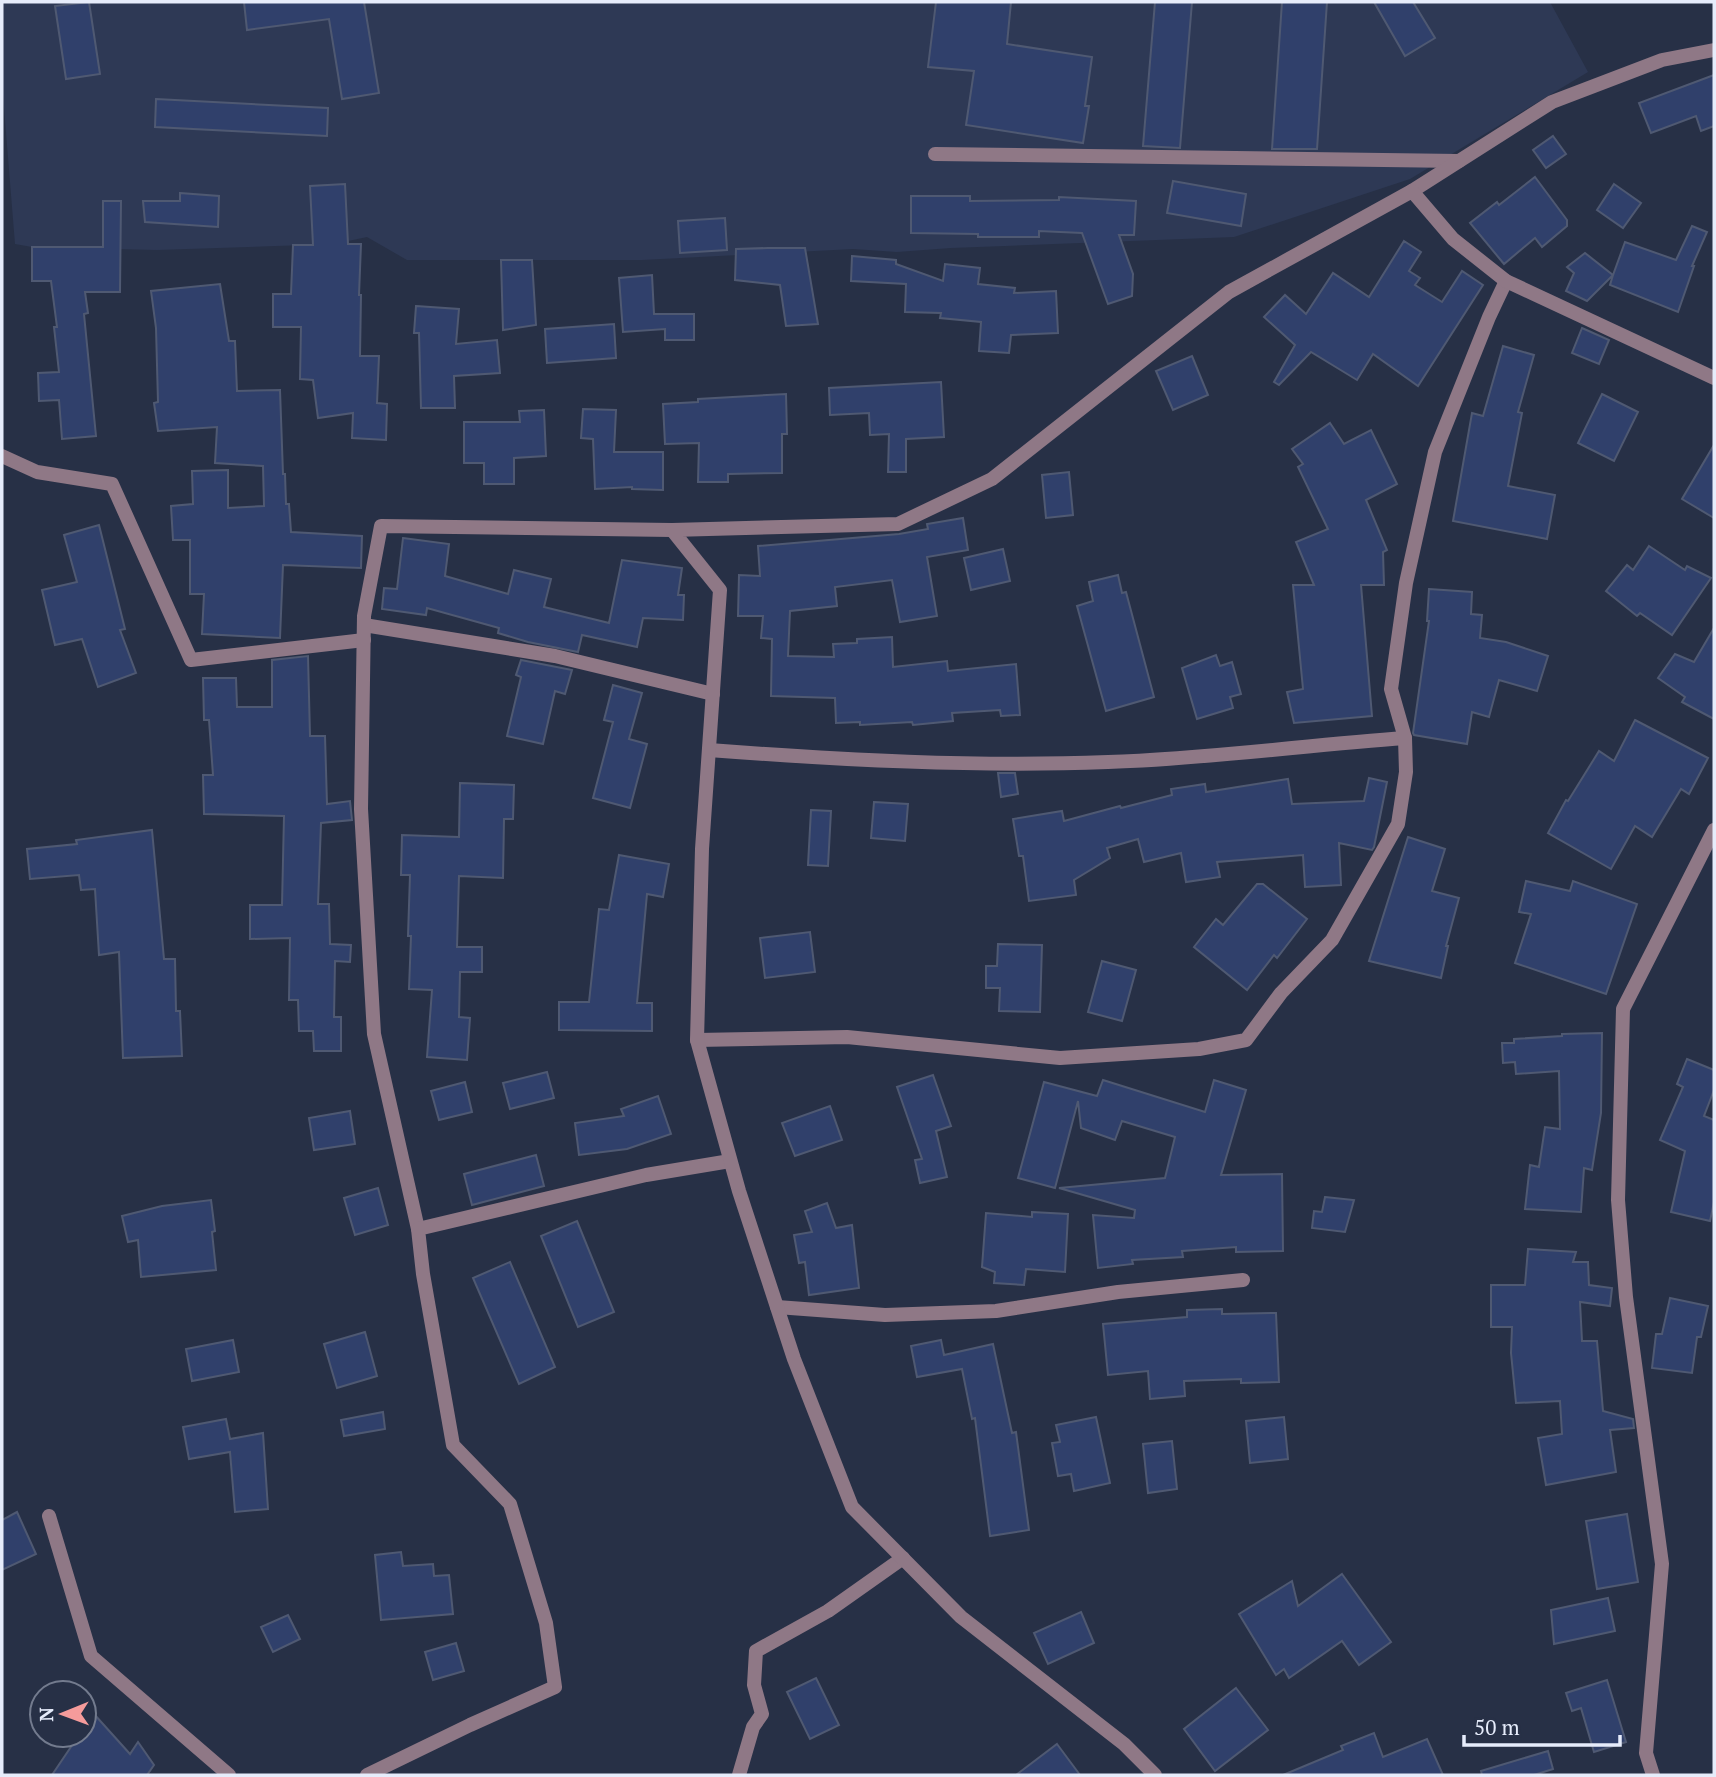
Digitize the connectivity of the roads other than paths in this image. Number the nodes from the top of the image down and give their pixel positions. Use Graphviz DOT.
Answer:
graph roads {
  1 [pos="1714,50"];
  2 [pos="935,154"];
  3 [pos="1459,161"];
  4 [pos="1412,191"];
  5 [pos="1506,281"];
  6 [pos="1714,378"];
  7 [pos="2,456"];
  8 [pos="672,530"];
  9 [pos="364,625"];
  10 [pos="363,640"];
  11 [pos="713,694"];
  12 [pos="1405,738"];
  13 [pos="709,750"];
  14 [pos="1714,830"];
  15 [pos="697,1040"];
  16 [pos="730,1161"];
  17 [pos="418,1230"];
  18 [pos="1243,1280"];
  19 [pos="777,1307"];
  20 [pos="49,1516"];
  21 [pos="902,1558"];
  22 [pos="229,1775"];
  23 [pos="367,1775"];
  24 [pos="739,1775"];
  25 [pos="1155,1775"];
  26 [pos="1653,1775"];
  1 -- 3 [label="street"];
  2 -- 3 [label="street"];
  3 -- 4 [label="street"];
  4 -- 5 [label="street"];
  4 -- 8 [label="street"];
  5 -- 6 [label="street"];
  5 -- 12 [label="street"];
  7 -- 10 [label="street"];
  8 -- 9 [label="street"];
  8 -- 11 [label="street"];
  9 -- 10 [label="street"];
  9 -- 11 [label="street"];
  10 -- 17 [label="street"];
  11 -- 13 [label="street"];
  12 -- 13 [label="street"];
  12 -- 15 [label="street"];
  13 -- 15 [label="street"];
  14 -- 26 [label="street"];
  15 -- 16 [label="street"];
  16 -- 17 [label="street"];
  16 -- 19 [label="street"];
  17 -- 23 [label="street"];
  18 -- 19 [label="street"];
  19 -- 21 [label="street"];
  20 -- 22 [label="street"];
  21 -- 24 [label="street"];
  21 -- 25 [label="street"];
}
